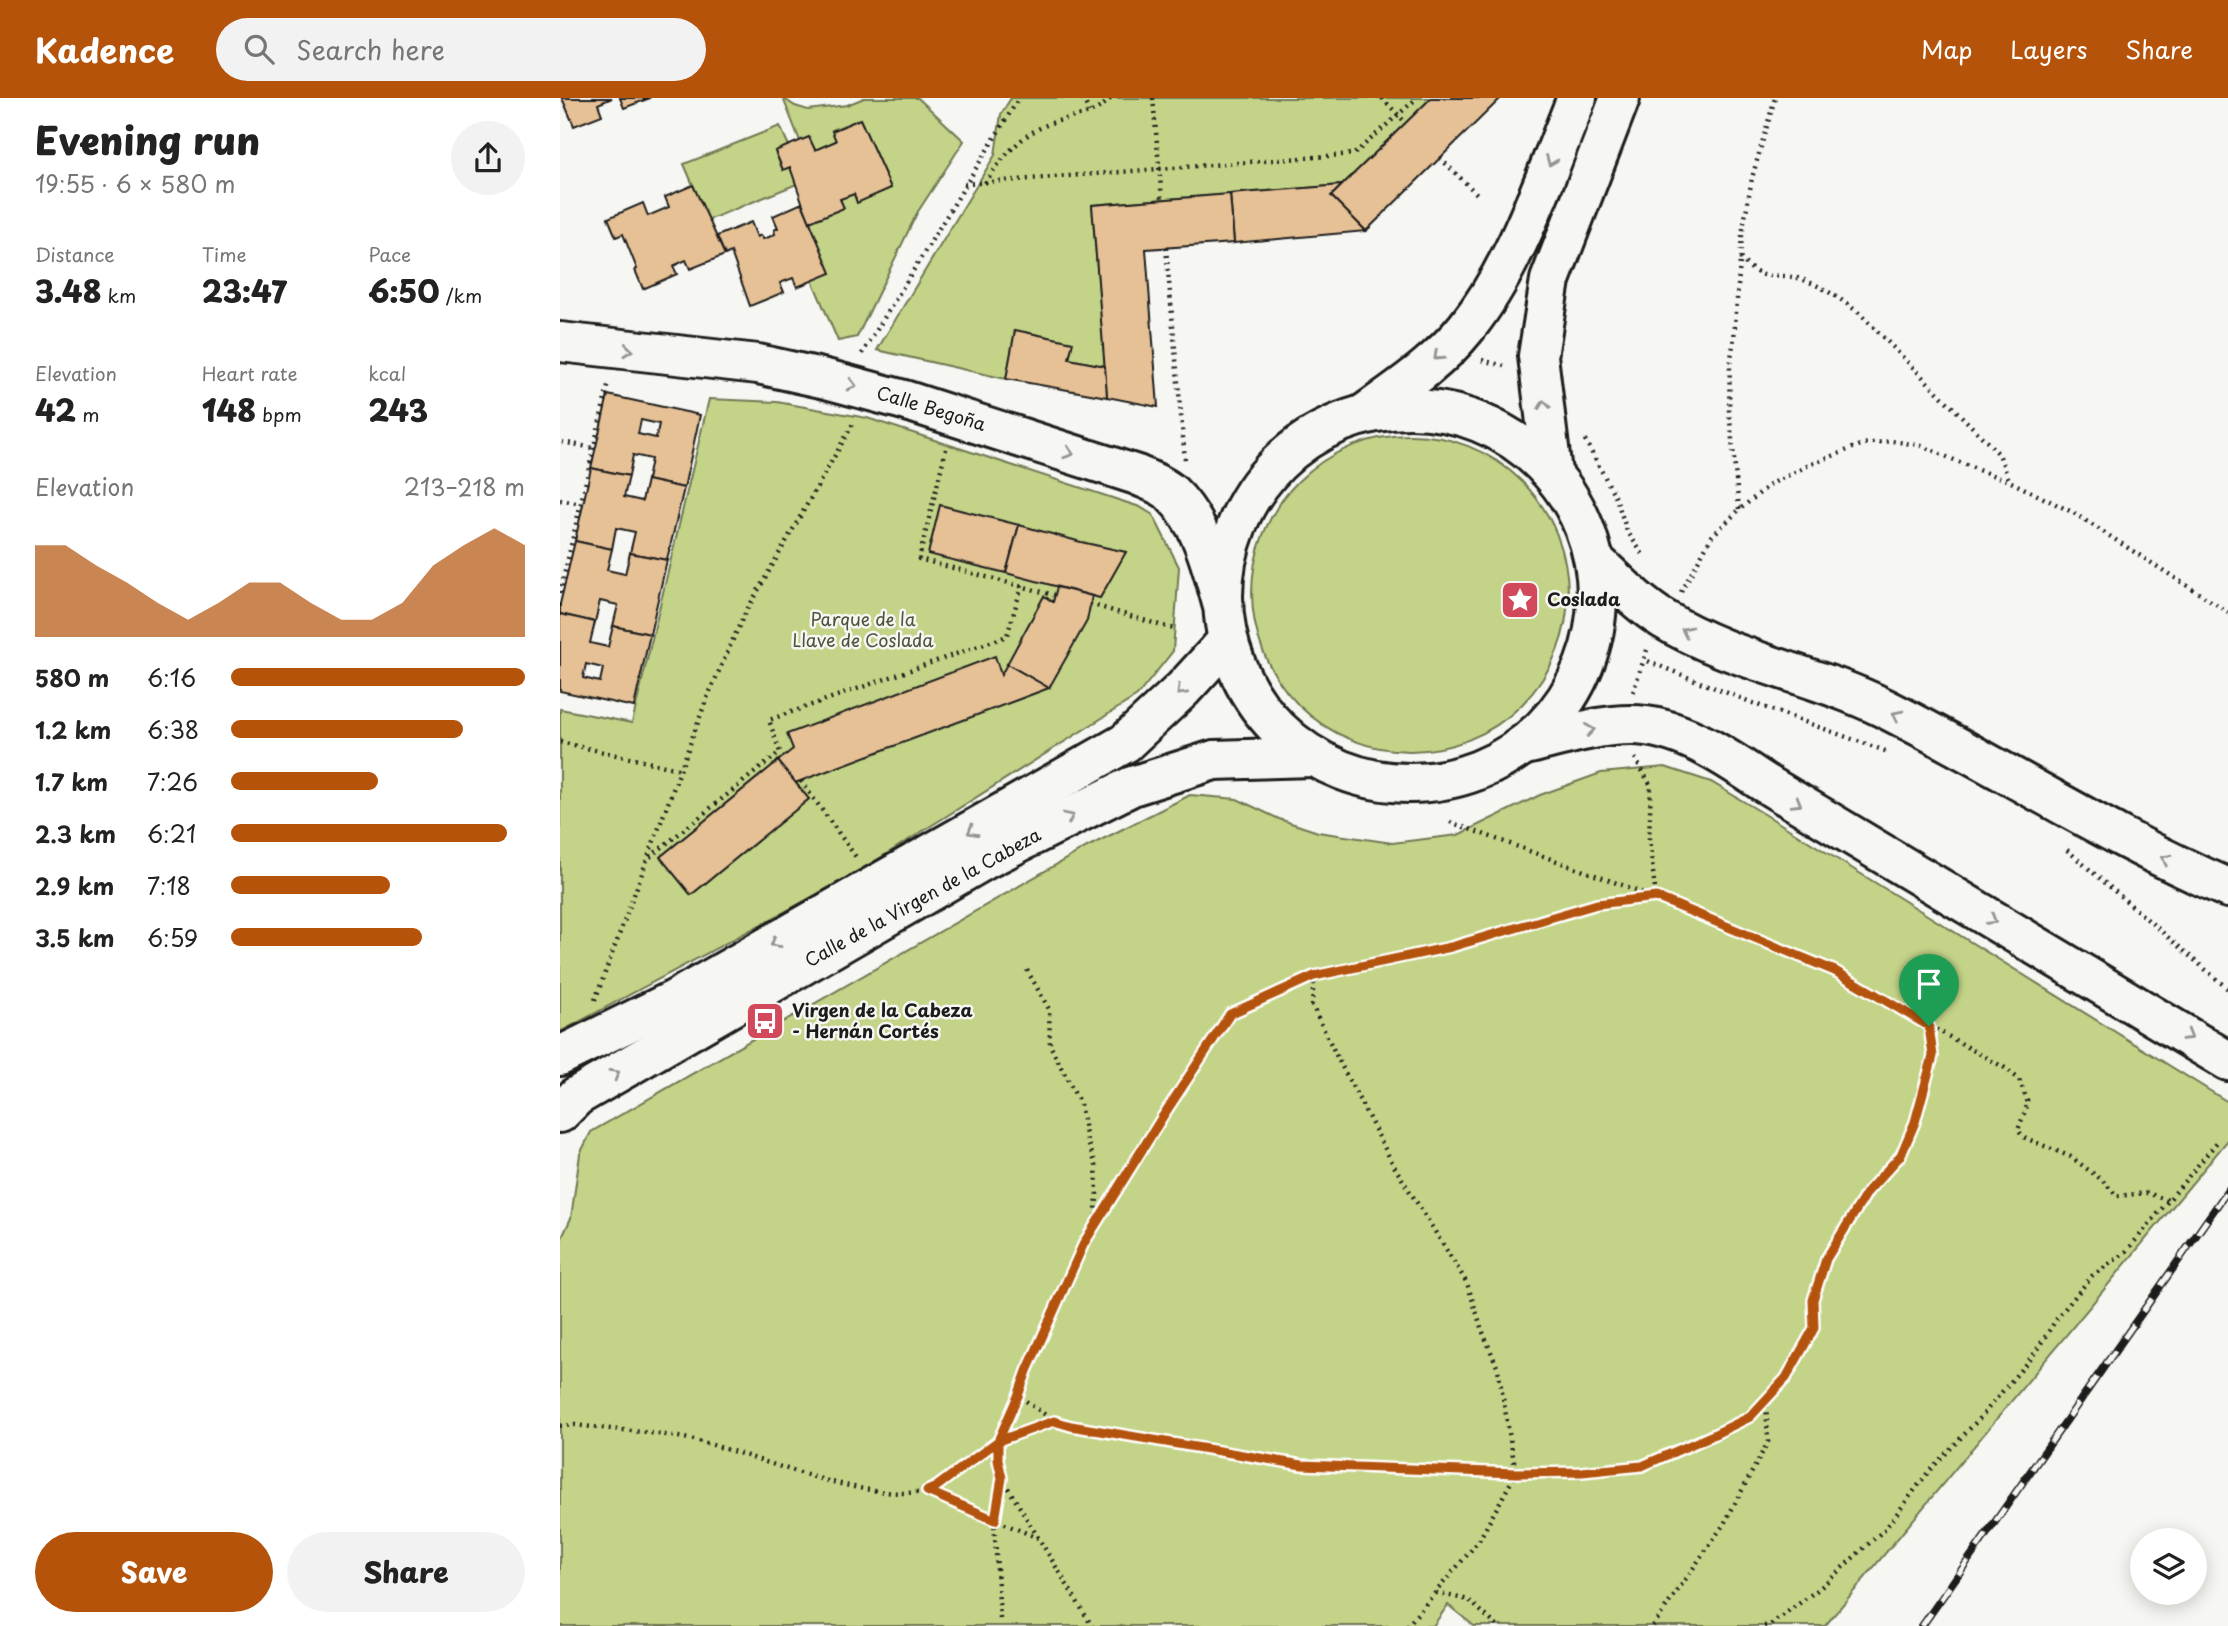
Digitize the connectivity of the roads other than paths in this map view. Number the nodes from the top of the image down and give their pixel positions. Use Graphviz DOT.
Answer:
graph roads {
  1 [pos="1577,98"];
  2 [pos="1620,98"];
  3 [pos="560,342"];
  4 [pos="1363,415"];
  5 [pos="1552,473"];
  6 [pos="1594,559"];
  7 [pos="1222,603"];
  8 [pos="1227,641"];
  9 [pos="1523,746"];
  10 [pos="1313,757"];
  11 [pos="2228,888"];
  12 [pos="560,1056"];
  13 [pos="2228,1060"];
  14 [pos="560,1113"];
  1 -- 4 [label="main road, one-way"];
  5 -- 2 [label="main road, one-way"];
  3 -- 7 [label="main road, Calle Begoña, one-way"];
  4 -- 5 [label="main road"];
  4 -- 7 [label="main road"];
  5 -- 6 [label="main road"];
  6 -- 9 [label="main road"];
  11 -- 6 [label="main road, one-way"];
  7 -- 8 [label="main road"];
  8 -- 10 [label="main road"];
  8 -- 12 [label="main road, Calle de la Virgen de la Cabeza, one-way"];
  9 -- 10 [label="main road"];
  9 -- 13 [label="main road, one-way"];
  14 -- 10 [label="main road, Calle de la Virgen de la Cabeza, one-way"];
}
